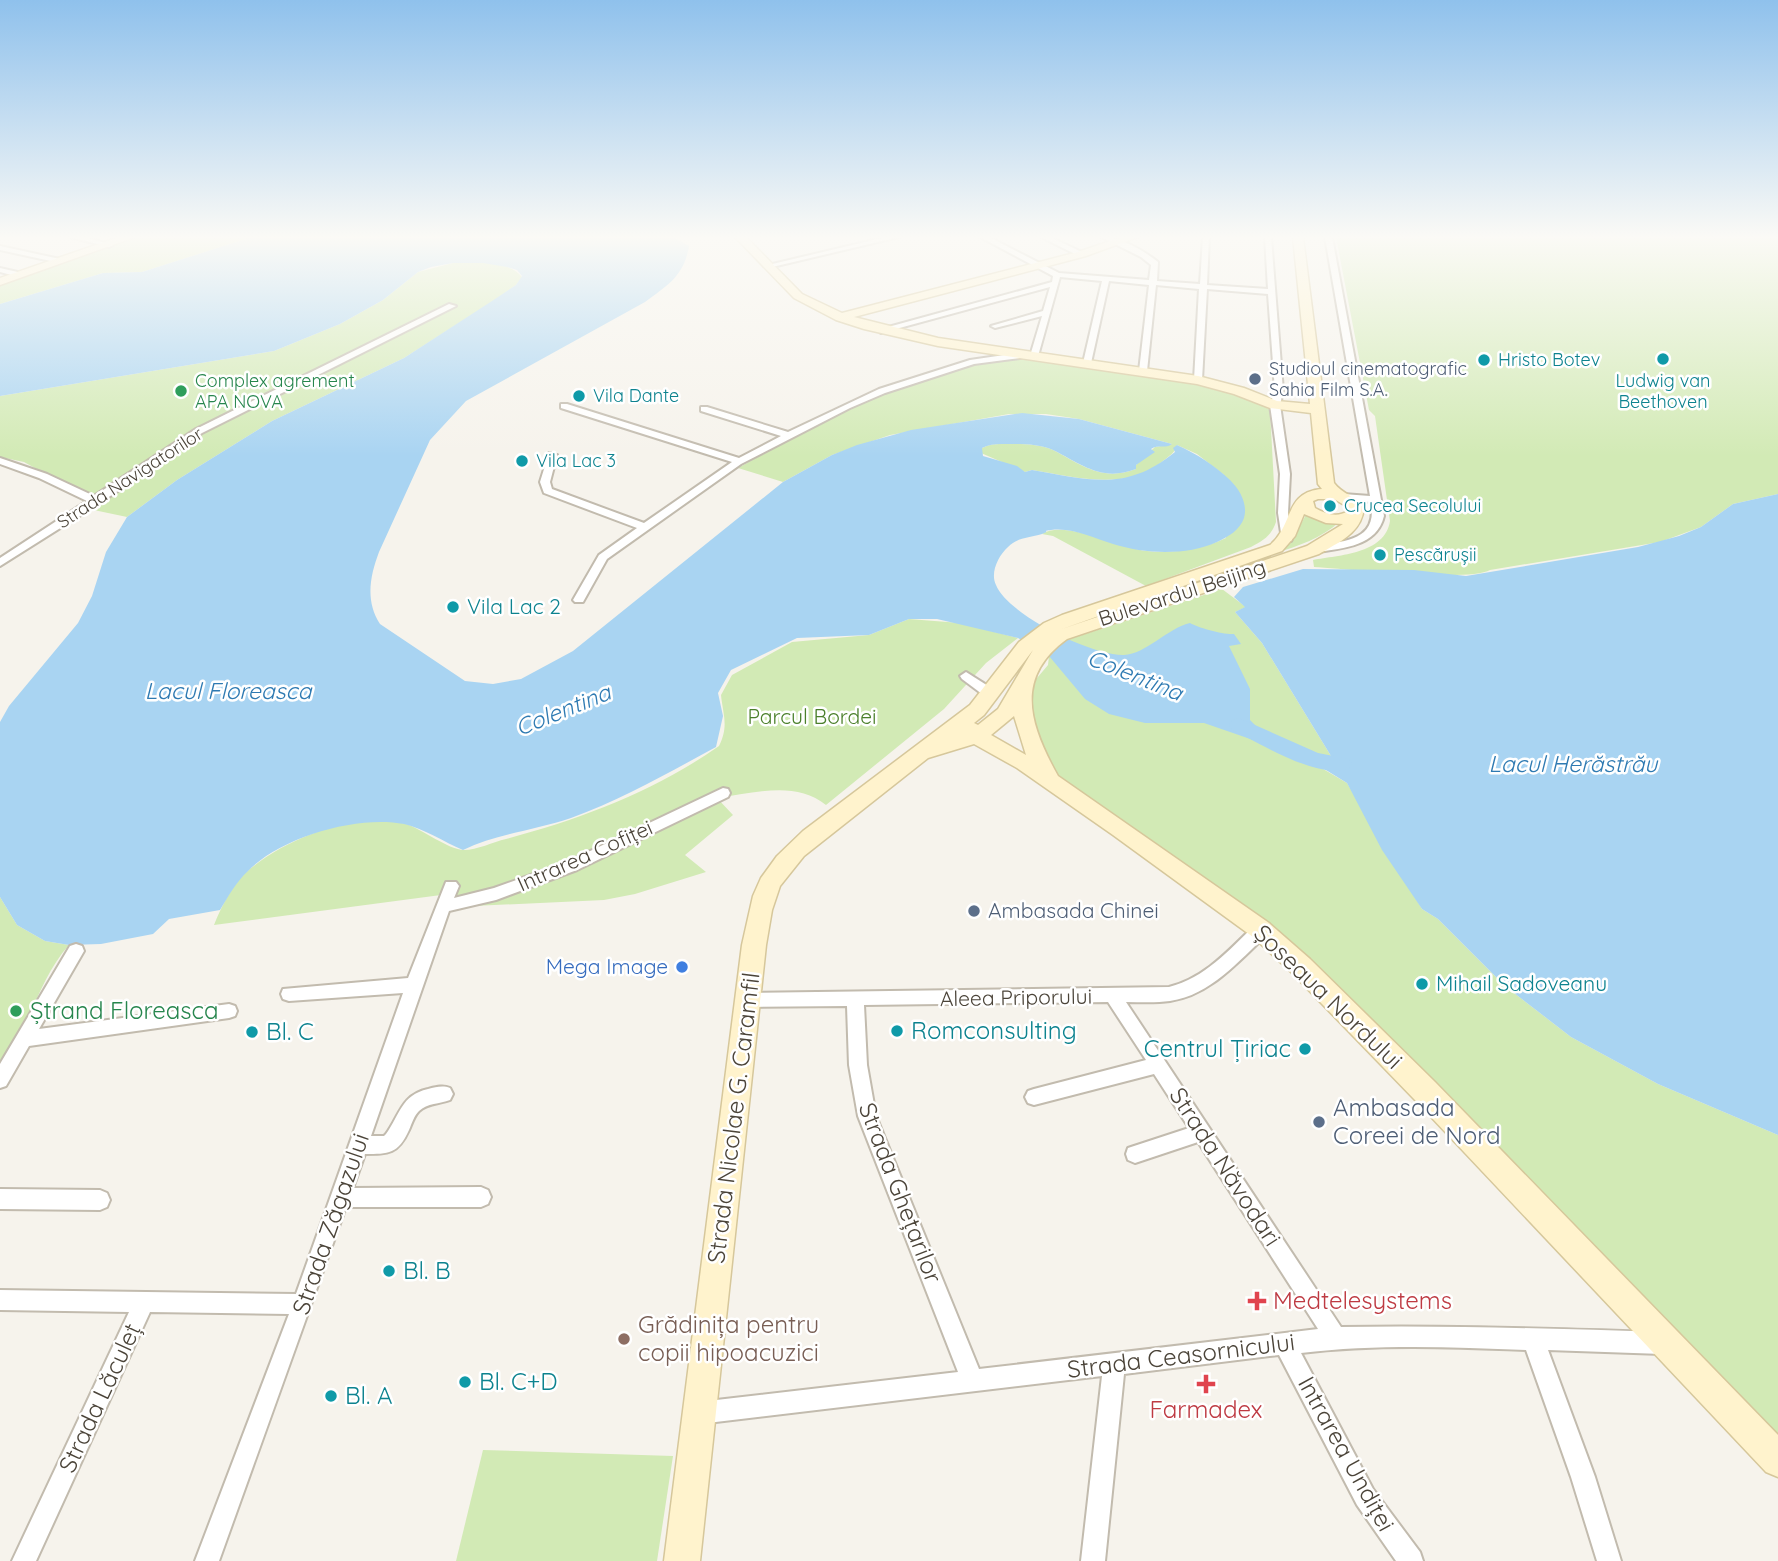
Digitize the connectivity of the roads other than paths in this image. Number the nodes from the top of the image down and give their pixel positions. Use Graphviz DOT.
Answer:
graph roads {
  1 [pos="444,310"];
  2 [pos="825,310"];
  3 [pos="854,310"];
  4 [pos="954,310"];
  5 [pos="1099,310"];
  6 [pos="1151,310"];
  7 [pos="1202,310"];
  8 [pos="1272,310"];
  9 [pos="1306,310"];
  10 [pos="1342,310"];
  11 [pos="1046,312"];
  12 [pos="835,315"];
  13 [pos="995,326"];
  14 [pos="884,331"];
  15 [pos="966,347"];
  16 [pos="986,349"];
  17 [pos="1030,356"];
  18 [pos="973,362"];
  19 [pos="1087,363"];
  20 [pos="1143,371"];
  21 [pos="1198,380"];
  22 [pos="1276,400"];
  23 [pos="1316,403"];
  24 [pos="564,406"];
  25 [pos="704,409"];
  26 [pos="787,435"];
  27 [pos="552,455"];
  28 [pos="0,461"];
  29 [pos="739,461"];
  30 [pos="1334,498"];
  31 [pos="1375,499"];
  32 [pos="96,501"];
  33 [pos="644,527"];
  34 [pos="1287,538"];
  35 [pos="1313,550"];
  36 [pos="0,563"];
  37 [pos="579,600"];
  38 [pos="1074,623"];
  39 [pos="1029,651"];
  40 [pos="966,676"];
  41 [pos="1024,676"];
  42 [pos="991,694"];
  43 [pos="969,729"];
  44 [pos="927,751"];
  45 [pos="1051,781"];
  46 [pos="723,793"];
  47 [pos="451,886"];
  48 [pos="442,907"];
  49 [pos="1261,930"];
  50 [pos="76,951"];
  51 [pos="414,985"];
  52 [pos="289,994"];
  53 [pos="1114,997"];
  54 [pos="855,999"];
  55 [pos="747,1000"];
  56 [pos="229,1011"];
  57 [pos="24,1039"];
  58 [pos="1159,1065"];
  59 [pos="0,1080"];
  60 [pos="444,1094"];
  61 [pos="1034,1097"];
  62 [pos="1202,1132"];
  63 [pos="358,1145"];
  64 [pos="1135,1154"];
  65 [pos="481,1197"];
  66 [pos="340,1198"];
  67 [pos="0,1199"];
  68 [pos="100,1200"];
  69 [pos="0,1300"];
  70 [pos="144,1303"];
  71 [pos="303,1304"];
  72 [pos="1336,1338"];
  73 [pos="1534,1338"];
  74 [pos="1665,1343"];
  75 [pos="1285,1344"];
  76 [pos="1114,1364"];
  77 [pos="973,1381"];
  78 [pos="699,1413"];
  79 [pos="1778,1460"];
  80 [pos="24,1561"];
  81 [pos="207,1561"];
  82 [pos="682,1561"];
  83 [pos="1093,1561"];
  84 [pos="1411,1561"];
  85 [pos="1609,1561"];
  1 -- 32 [label="street, Strada Navigatorilor"];
  2 -- 12 [label="main road"];
  3 -- 12 [label="main road"];
  4 -- 14 [label="street"];
  5 -- 19 [label="street"];
  6 -- 20 [label="street"];
  7 -- 21 [label="street"];
  8 -- 22 [label="street"];
  9 -- 23 [label="main road"];
  10 -- 31 [label="street"];
  11 -- 13 [label="street"];
  11 -- 17 [label="street"];
  12 -- 14 [label="main road"];
  14 -- 15 [label="main road"];
  15 -- 16 [label="main road"];
  15 -- 18 [label="street"];
  16 -- 17 [label="main road"];
  16 -- 18 [label="street"];
  17 -- 18 [label="street"];
  17 -- 19 [label="main road"];
  18 -- 26 [label="street"];
  19 -- 20 [label="main road"];
  20 -- 21 [label="main road"];
  21 -- 22 [label="main road"];
  22 -- 23 [label="main road"];
  22 -- 34 [label="street"];
  23 -- 30 [label="main road"];
  24 -- 29 [label="street"];
  25 -- 26 [label="street"];
  26 -- 29 [label="street"];
  27 -- 33 [label="street"];
  28 -- 32 [label="street"];
  29 -- 33 [label="street"];
  30 -- 31 [label="street"];
  30 -- 31 [label="street"];
  30 -- 34 [label="main road, Bulevardul Beijing"];
  30 -- 35 [label="main road, Bulevardul Beijing"];
  31 -- 35 [label="street"];
  32 -- 36 [label="street, Strada Navigatorilor"];
  33 -- 37 [label="street"];
  34 -- 38 [label="main road, Bulevardul Beijing"];
  35 -- 38 [label="main road, Bulevardul Beijing"];
  38 -- 39 [label="main road, Bulevardul Beijing"];
  39 -- 41 [label="main road, Bulevardul Beijing"];
  39 -- 42 [label="main road, Bulevardul Beijing"];
  40 -- 42 [label="street"];
  41 -- 43 [label="main road, Bulevardul Beijing"];
  41 -- 45 [label="main road, Șoseaua Nordului"];
  42 -- 43 [label="main road, Bulevardul Beijing"];
  43 -- 44 [label="main road, Bulevardul Beijing"];
  43 -- 45 [label="main road, Șoseaua Nordului"];
  44 -- 55 [label="main road, Strada Nicolae G. Caramfil"];
  45 -- 49 [label="main road, Șoseaua Nordului"];
  46 -- 48 [label="street, Intrarea Cofiței"];
  47 -- 48 [label="street, Strada Zăgazului"];
  48 -- 51 [label="street, Strada Zăgazului"];
  49 -- 53 [label="street, Aleea Priporului"];
  49 -- 74 [label="main road, Șoseaua Nordului"];
  50 -- 57 [label="street"];
  51 -- 52 [label="street"];
  51 -- 63 [label="street, Strada Zăgazului"];
  53 -- 54 [label="street, Aleea Priporului"];
  53 -- 58 [label="street, Strada Năvodari"];
  54 -- 55 [label="street, Aleea Priporului"];
  54 -- 77 [label="street, Strada Ghețarilor"];
  55 -- 78 [label="main road, Strada Nicolae G. Caramfil"];
  56 -- 57 [label="street"];
  57 -- 59 [label="street"];
  58 -- 61 [label="street"];
  58 -- 62 [label="street, Strada Năvodari"];
  60 -- 63 [label="street"];
  62 -- 64 [label="street"];
  62 -- 72 [label="street, Strada Năvodari"];
  63 -- 66 [label="street, Strada Zăgazului"];
  65 -- 66 [label="street"];
  66 -- 71 [label="street, Strada Zăgazului"];
  67 -- 68 [label="street"];
  69 -- 70 [label="street"];
  70 -- 71 [label="street, Strada Lăculeț"];
  70 -- 80 [label="street, Strada Lăculeț"];
  71 -- 81 [label="street, Strada Zăgazului"];
  72 -- 73 [label="street, Strada Ceasornicului"];
  72 -- 75 [label="street, Strada Ceasornicului"];
  73 -- 74 [label="street, Strada Ceasornicului"];
  73 -- 85 [label="street"];
  74 -- 79 [label="main road, Șoseaua Nordului"];
  75 -- 76 [label="street, Strada Ceasornicului"];
  75 -- 84 [label="street, Intrarea Undiței"];
  76 -- 77 [label="street, Strada Ceasornicului"];
  76 -- 83 [label="street"];
  77 -- 78 [label="street, Strada Ceasornicului"];
  78 -- 82 [label="main road, Strada Nicolae G. Caramfil"];
}
